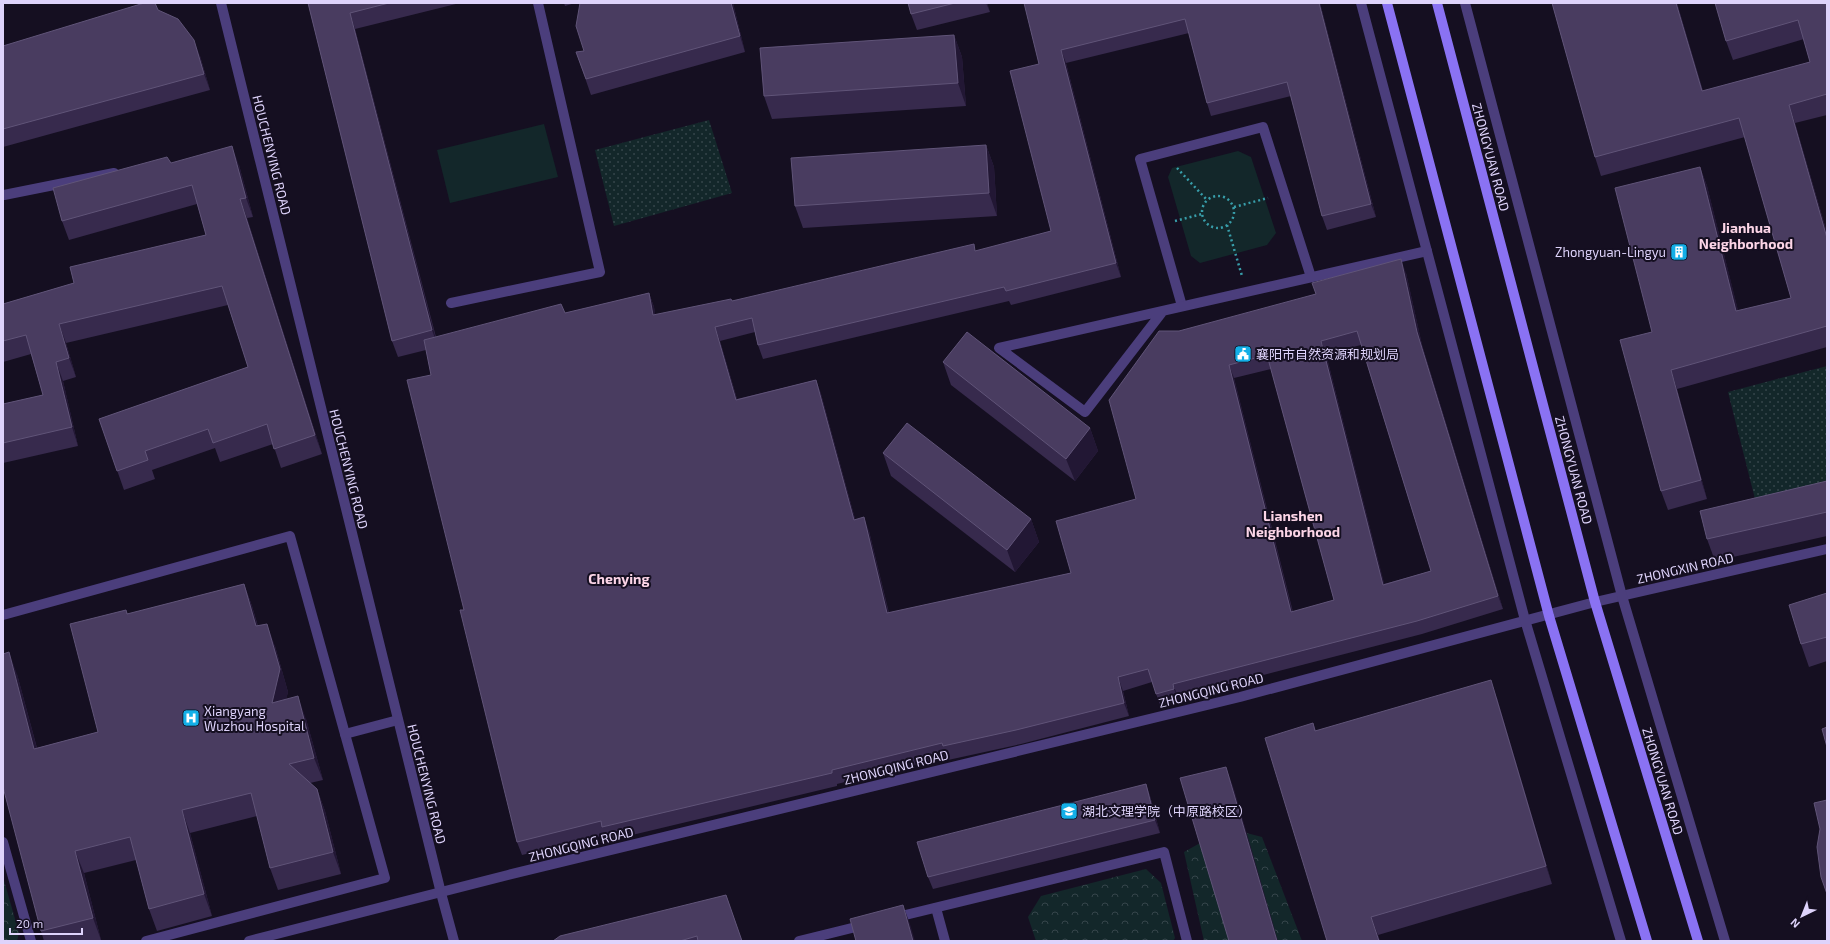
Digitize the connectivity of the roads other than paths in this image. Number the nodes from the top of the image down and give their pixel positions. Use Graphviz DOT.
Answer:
graph roads {
  1 [pos="221,3"];
  2 [pos="538,3"];
  3 [pos="1361,3"];
  4 [pos="1387,3"];
  5 [pos="1437,3"];
  6 [pos="1465,3"];
  7 [pos="123,171"];
  8 [pos="3,194"];
  9 [pos="1427,251"];
  10 [pos="1311,277"];
  11 [pos="451,303"];
  12 [pos="1182,306"];
  13 [pos="1163,311"];
  14 [pos="1827,549"];
  15 [pos="1622,596"];
  16 [pos="1595,602"];
  17 [pos="3,615"];
  18 [pos="1549,616"];
  19 [pos="1525,620"];
  20 [pos="398,720"];
  21 [pos="345,734"];
  22 [pos="3,842"];
  23 [pos="440,893"];
  24 [pos="936,908"];
  25 [pos="31,941"];
  26 [pos="146,941"];
  27 [pos="249,941"];
  28 [pos="454,941"];
  29 [pos="799,941"];
  30 [pos="945,941"];
  31 [pos="1187,941"];
  32 [pos="1621,941"];
  33 [pos="1647,941"];
  34 [pos="1698,941"];
  35 [pos="1725,941"];
  1 -- 20 [label="street, HOUCHENYING ROAD"];
  2 -- 11 [label="street"];
  3 -- 9 [label="street"];
  4 -- 18 [label="main road"];
  5 -- 16 [label="main road, ZHONGYUAN ROAD"];
  6 -- 15 [label="street"];
  7 -- 8 [label="street"];
  9 -- 10 [label="street"];
  9 -- 19 [label="street"];
  10 -- 12 [label="street"];
  10 -- 12 [label="street"];
  12 -- 13 [label="street"];
  13 -- 13 [label="street"];
  14 -- 15 [label="street, ZHONGXIN ROAD"];
  15 -- 16 [label="street, ZHONGXIN ROAD"];
  15 -- 35 [label="street"];
  16 -- 18 [label="street, ZHONGXIN ROAD"];
  16 -- 34 [label="main road, ZHONGYUAN ROAD"];
  17 -- 21 [label="street"];
  18 -- 19 [label="street, ZHONGQING ROAD"];
  18 -- 33 [label="main road"];
  19 -- 23 [label="street, ZHONGQING ROAD"];
  19 -- 32 [label="street"];
  20 -- 21 [label="street"];
  20 -- 23 [label="street, HOUCHENYING ROAD"];
  21 -- 26 [label="street"];
  22 -- 25 [label="street"];
  23 -- 27 [label="street, ZHONGQING ROAD"];
  23 -- 28 [label="street, HOUCHENYING ROAD"];
  24 -- 29 [label="street"];
  24 -- 30 [label="street"];
  24 -- 31 [label="street"];
}
